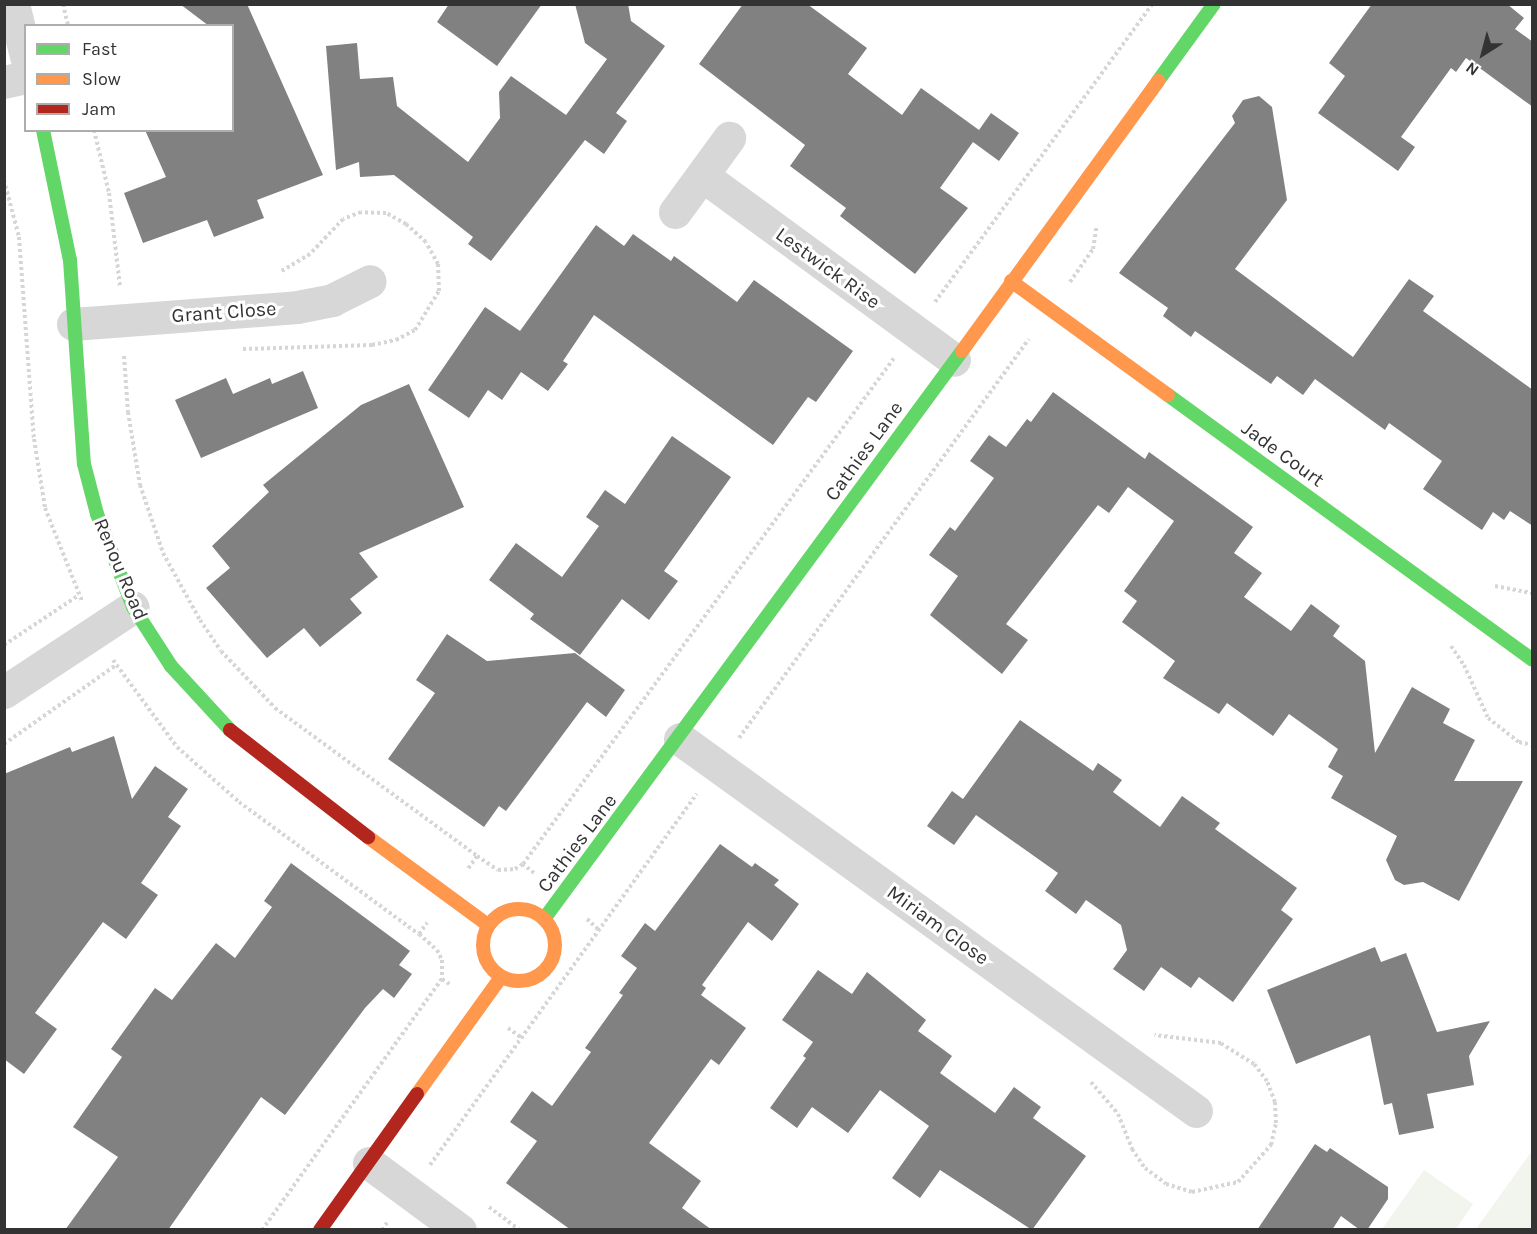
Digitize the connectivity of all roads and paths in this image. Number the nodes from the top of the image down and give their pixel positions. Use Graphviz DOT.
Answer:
graph roads {
  1 [pos="13,4"];
  2 [pos="63,4"];
  3 [pos="1152,4"];
  4 [pos="1214,4"];
  5 [pos="68,24"];
  6 [pos="24,48"];
  7 [pos="24,77"];
  8 [pos="4,82"];
  9 [pos="43,132"];
  10 [pos="94,132"];
  11 [pos="729,138"];
  12 [pos="703,176"];
  13 [pos="4,180"];
  14 [pos="675,212"];
  15 [pos="370,280"];
  16 [pos="1011,281"];
  17 [pos="120,291"];
  18 [pos="931,308"];
  19 [pos="73,324"];
  20 [pos="1037,328"];
  21 [pos="1030,338"];
  22 [pos="1040,345"];
  23 [pos="124,348"];
  24 [pos="898,352"];
  25 [pos="954,360"];
  26 [pos="79,596"];
  27 [pos="84,606"];
  28 [pos="134,607"];
  29 [pos="1448,643"];
  30 [pos="4,645"];
  31 [pos="110,655"];
  32 [pos="1533,659"];
  33 [pos="116,664"];
  34 [pos="4,692"];
  35 [pos="680,739"];
  36 [pos="4,744"];
  37 [pos="1533,744"];
  38 [pos="733,746"];
  39 [pos="703,786"];
  40 [pos="477,856"];
  41 [pos="523,864"];
  42 [pos="468,869"];
  43 [pos="534,873"];
  44 [pos="430,919"];
  45 [pos="544,919"];
  46 [pos="488,925"];
  47 [pos="419,934"];
  48 [pos="501,977"];
  49 [pos="442,979"];
  50 [pos="455,989"];
  51 [pos="1196,1111"];
  52 [pos="369,1163"];
  53 [pos="426,1169"];
  54 [pos="262,1230"];
  55 [pos="320,1230"];
  56 [pos="460,1230"];
  1 -- 6 [label="street"];
  2 -- 5 [label="path"];
  3 -- 18 [label="path"];
  4 -- 16 [label="street, Cathies Lane"];
  7 -- 8 [label="street"];
  9 -- 19 [label="street, Renou Road"];
  10 -- 17 [label="path"];
  11 -- 12 [label="street"];
  12 -- 14 [label="street"];
  12 -- 25 [label="street, Lestwick Rise"];
  13 -- 26 [label="path"];
  15 -- 19 [label="street, Grant Close"];
  16 -- 25 [label="street, Cathies Lane"];
  16 -- 32 [label="street, Jade Court"];
  19 -- 28 [label="street, Renou Road"];
  20 -- 21 [label="path"];
  21 -- 22 [label="path"];
  21 -- 38 [label="path"];
  23 -- 40 [label="path"];
  24 -- 41 [label="path"];
  25 -- 35 [label="street, Cathies Lane"];
  26 -- 27 [label="path"];
  26 -- 30 [label="path"];
  28 -- 34 [label="street"];
  28 -- 46 [label="street, Renou Road"];
  29 -- 37 [label="path"];
  31 -- 33 [label="path"];
  33 -- 36 [label="path"];
  33 -- 47 [label="path"];
  35 -- 45 [label="street, Cathies Lane"];
  35 -- 51 [label="street, Miriam Close"];
  39 -- 53 [label="path"];
  40 -- 41 [label="path"];
  40 -- 42 [label="path"];
  41 -- 43 [label="path"];
  44 -- 47 [label="path"];
  45 -- 46 [label="street"];
  45 -- 48 [label="street"];
  46 -- 48 [label="street"];
  47 -- 49 [label="path"];
  48 -- 52 [label="street"];
  49 -- 50 [label="path"];
  49 -- 54 [label="path"];
  52 -- 55 [label="street"];
  52 -- 56 [label="street"];
}
